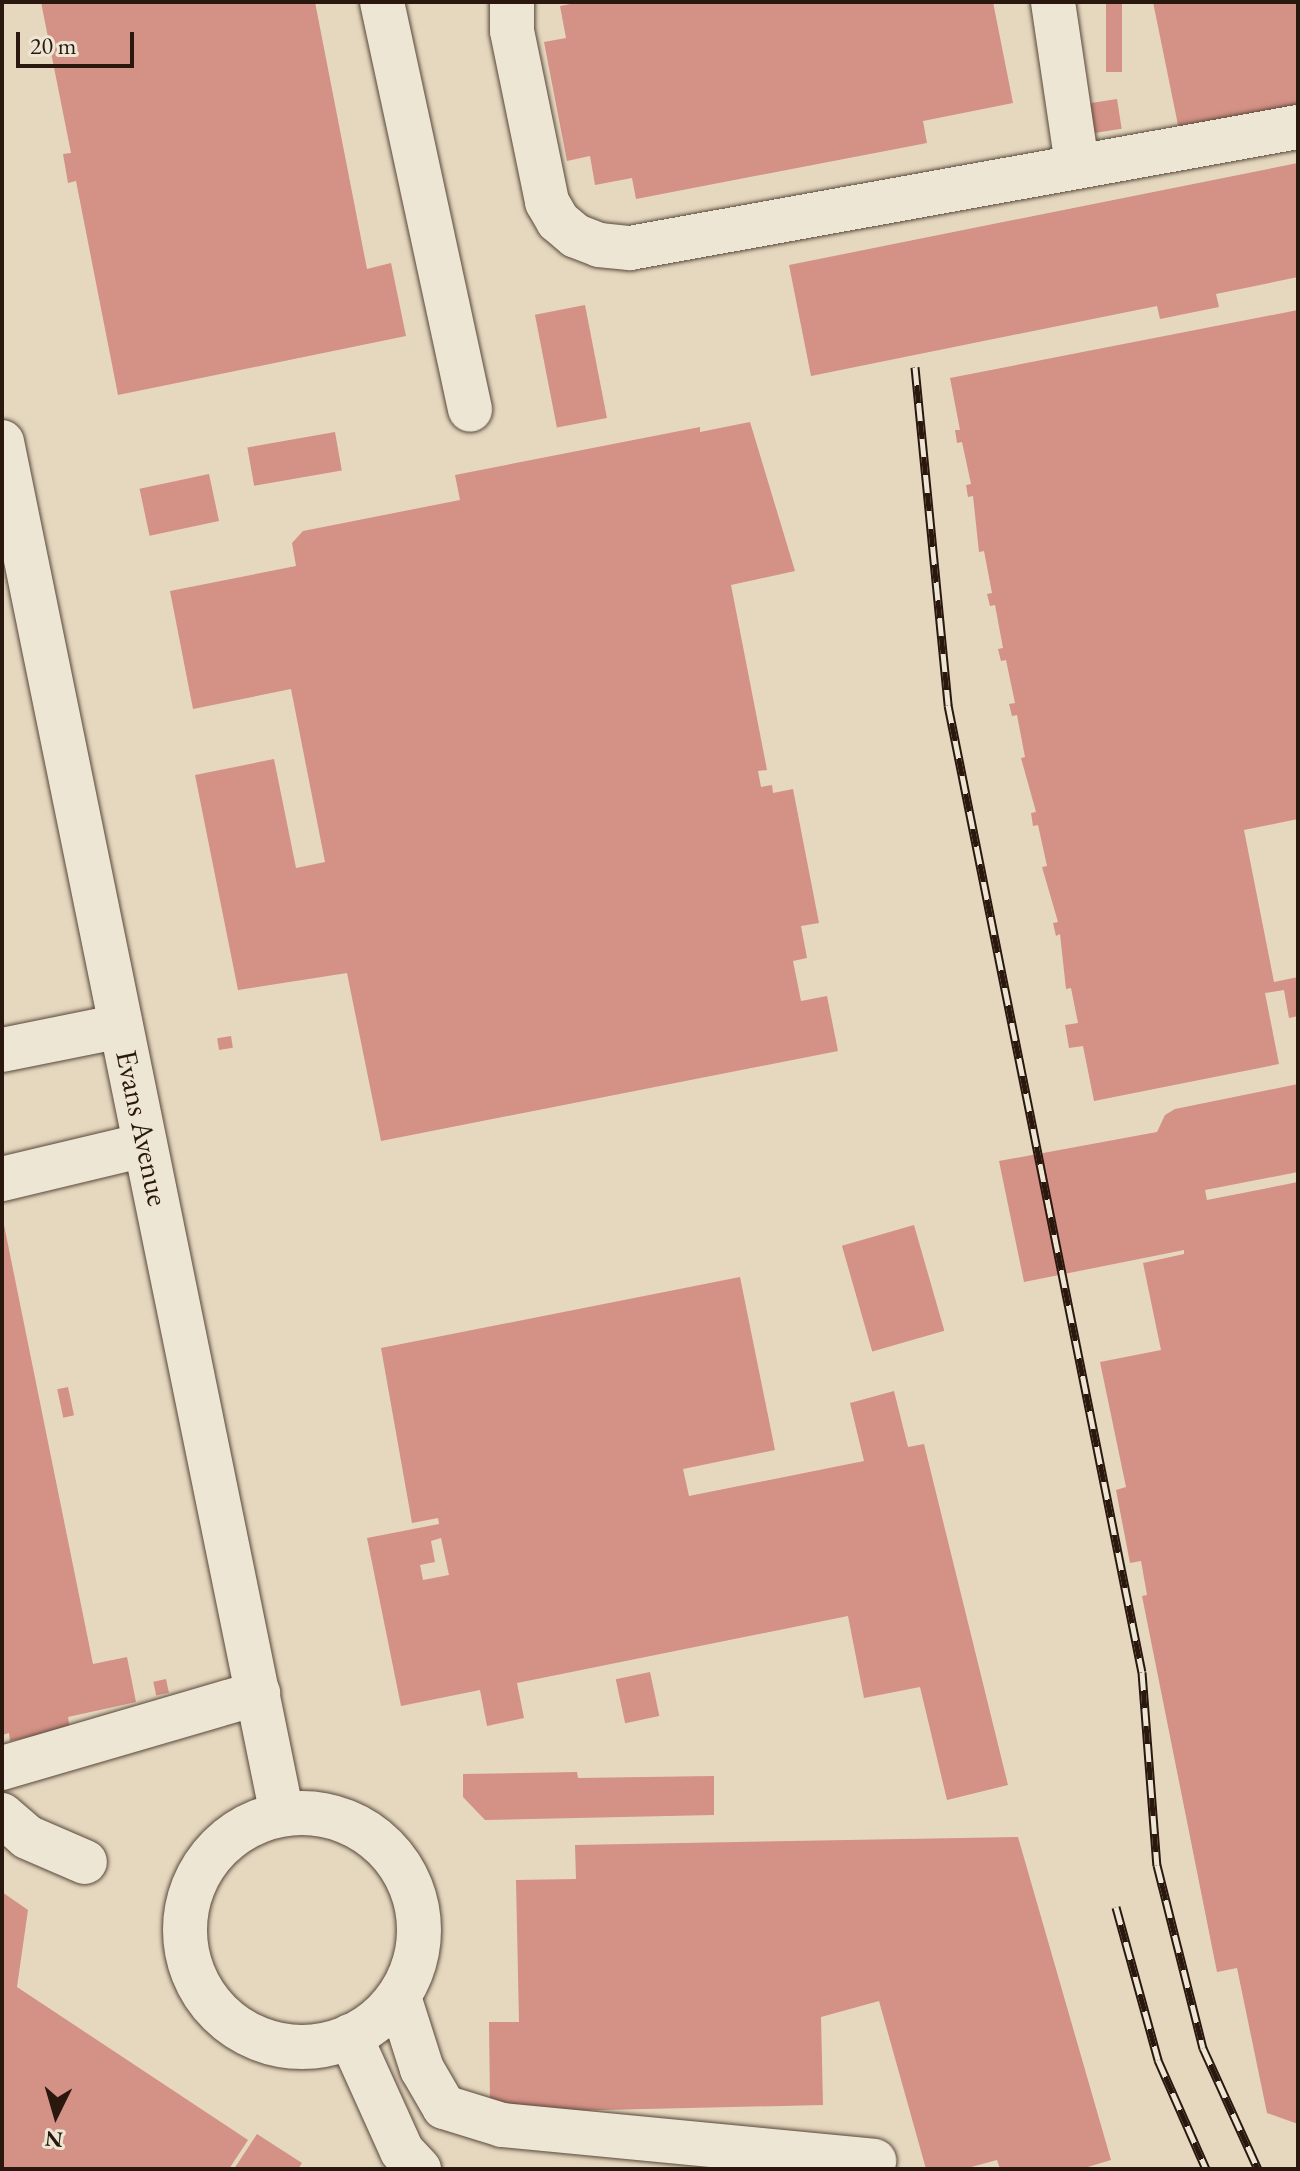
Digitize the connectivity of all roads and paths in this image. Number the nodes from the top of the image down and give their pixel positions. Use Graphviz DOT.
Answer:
graph roads {
  1 [pos="382,2"];
  2 [pos="512,2"];
  3 [pos="1053,2"];
  4 [pos="1298,127"];
  5 [pos="1077,165"];
  6 [pos="470,410"];
  7 [pos="2,442"];
  8 [pos="12,550"];
  9 [pos="18,602"];
  10 [pos="121,1026"];
  11 [pos="2,1050"];
  12 [pos="145,1145"];
  13 [pos="2,1179"];
  14 [pos="258,1693"];
  15 [pos="2,1768"];
  16 [pos="282,1814"];
  17 [pos="2,1815"];
  18 [pos="85,1862"];
  19 [pos="399,1997"];
  20 [pos="350,2036"];
  21 [pos="874,2161"];
  22 [pos="419,2169"];
  1 -- 6 [label="lane"];
  2 -- 5 [label="lane"];
  3 -- 5 [label="lane"];
  4 -- 5 [label="lane"];
  7 -- 8 [label="lane, Evans Avenue"];
  8 -- 9 [label="lane, Evans Avenue"];
  9 -- 10 [label="lane, Evans Avenue"];
  10 -- 11 [label="lane"];
  10 -- 12 [label="lane, Evans Avenue"];
  12 -- 13 [label="lane"];
  12 -- 14 [label="lane, Evans Avenue"];
  14 -- 15 [label="lane"];
  14 -- 16 [label="lane, Evans Avenue"];
  16 -- 19 [label="lane"];
  16 -- 20 [label="lane"];
  17 -- 18 [label="lane"];
  19 -- 20 [label="lane"];
  19 -- 21 [label="lane"];
  20 -- 22 [label="lane"];
}
